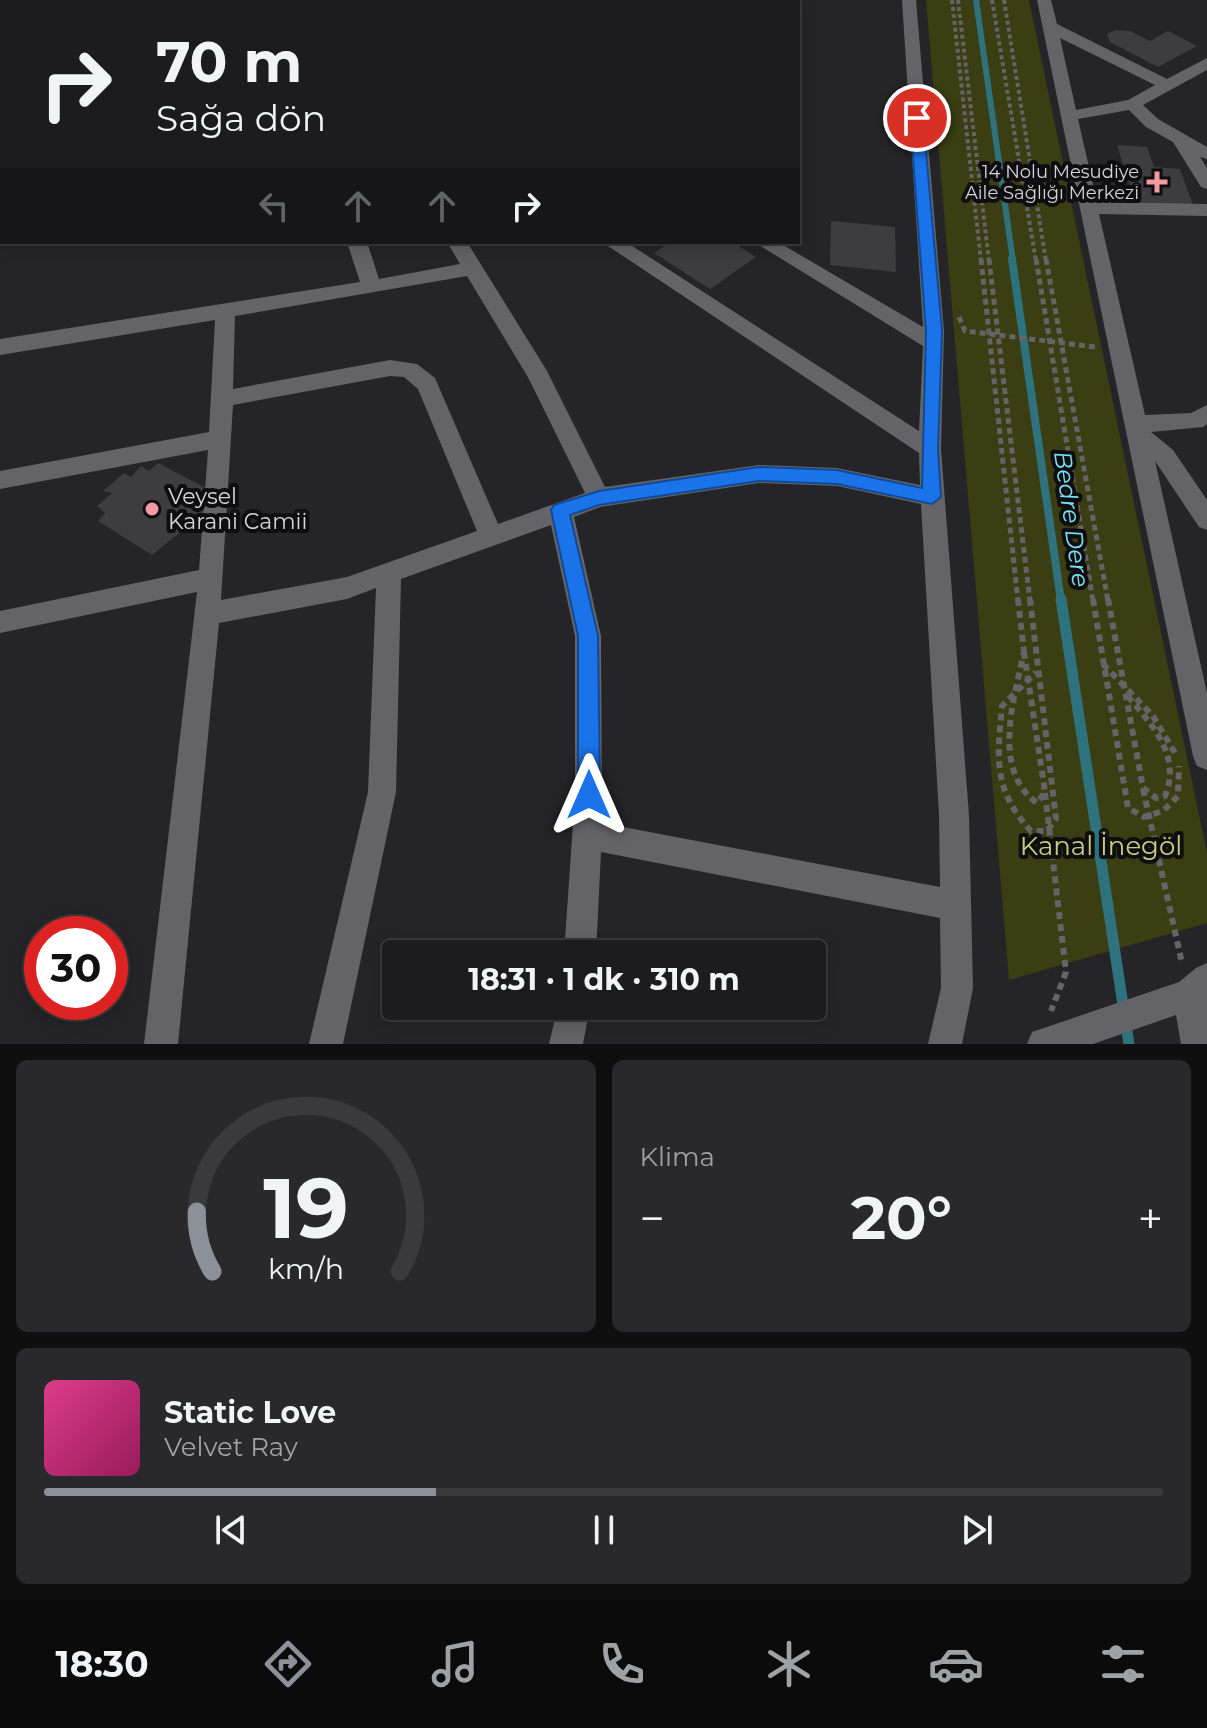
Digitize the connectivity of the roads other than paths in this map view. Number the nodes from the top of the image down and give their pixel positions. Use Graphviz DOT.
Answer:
graph roads {
  1 [pos="909,0"];
  2 [pos="1044,0"];
  3 [pos="1050,27"];
  4 [pos="1207,63"];
  5 [pos="1167,85"];
  6 [pos="1133,104"];
  7 [pos="1069,116"];
  8 [pos="1182,142"];
  9 [pos="1207,154"];
  10 [pos="1207,183"];
  11 [pos="1089,208"];
  12 [pos="1207,210"];
  13 [pos="358,244"];
  14 [pos="458,244"];
  15 [pos="615,244"];
  16 [pos="767,244"];
  17 [pos="472,268"];
  18 [pos="372,287"];
  19 [pos="225,312"];
  20 [pos="933,342"];
  21 [pos="0,347"];
  22 [pos="223,399"];
  23 [pos="1203,419"];
  24 [pos="1136,428"];
  25 [pos="221,439"];
  26 [pos="930,449"];
  27 [pos="0,480"];
  28 [pos="932,497"];
  29 [pos="599,498"];
  30 [pos="560,510"];
  31 [pos="1207,520"];
  32 [pos="491,535"];
  33 [pos="389,574"];
  34 [pos="210,578"];
  35 [pos="207,614"];
  36 [pos="1,625"];
  37 [pos="1207,756"];
  38 [pos="587,835"];
  39 [pos="955,905"];
  40 [pos="581,940"];
  41 [pos="1198,987"];
  42 [pos="571,1020"];
  43 [pos="1046,1034"];
  44 [pos="161,1044"];
  45 [pos="326,1044"];
  46 [pos="566,1044"];
  47 [pos="945,1044"];
  48 [pos="1198,1044"];
  1 -- 20 [label="street"];
  2 -- 3 [label="street"];
  3 -- 5 [label="street"];
  3 -- 7 [label="street"];
  4 -- 5 [label="street"];
  5 -- 6 [label="street"];
  6 -- 7 [label="street"];
  6 -- 8 [label="street"];
  7 -- 11 [label="street"];
  8 -- 9 [label="street"];
  8 -- 10 [label="street"];
  11 -- 12 [label="street"];
  11 -- 24 [label="street"];
  13 -- 18 [label="street"];
  14 -- 17 [label="street"];
  15 -- 26 [label="street"];
  16 -- 20 [label="street"];
  17 -- 18 [label="street"];
  17 -- 29 [label="street"];
  18 -- 19 [label="street"];
  19 -- 21 [label="street"];
  19 -- 22 [label="street"];
  20 -- 26 [label="street"];
  22 -- 25 [label="street"];
  22 -- 32 [label="street"];
  23 -- 24 [label="street"];
  24 -- 31 [label="street"];
  24 -- 37 [label="street"];
  25 -- 27 [label="street"];
  25 -- 34 [label="street"];
  26 -- 28 [label="street"];
  28 -- 29 [label="street"];
  28 -- 39 [label="street"];
  29 -- 30 [label="street"];
  30 -- 32 [label="street"];
  30 -- 38 [label="street"];
  32 -- 33 [label="street"];
  33 -- 35 [label="street"];
  33 -- 45 [label="street"];
  34 -- 35 [label="street"];
  34 -- 36 [label="street"];
  35 -- 44 [label="street"];
  38 -- 39 [label="street"];
  38 -- 40 [label="street"];
  39 -- 47 [label="street"];
  41 -- 43 [label="street"];
  41 -- 48 [label="street"];
  42 -- 46 [label="street"];
}
